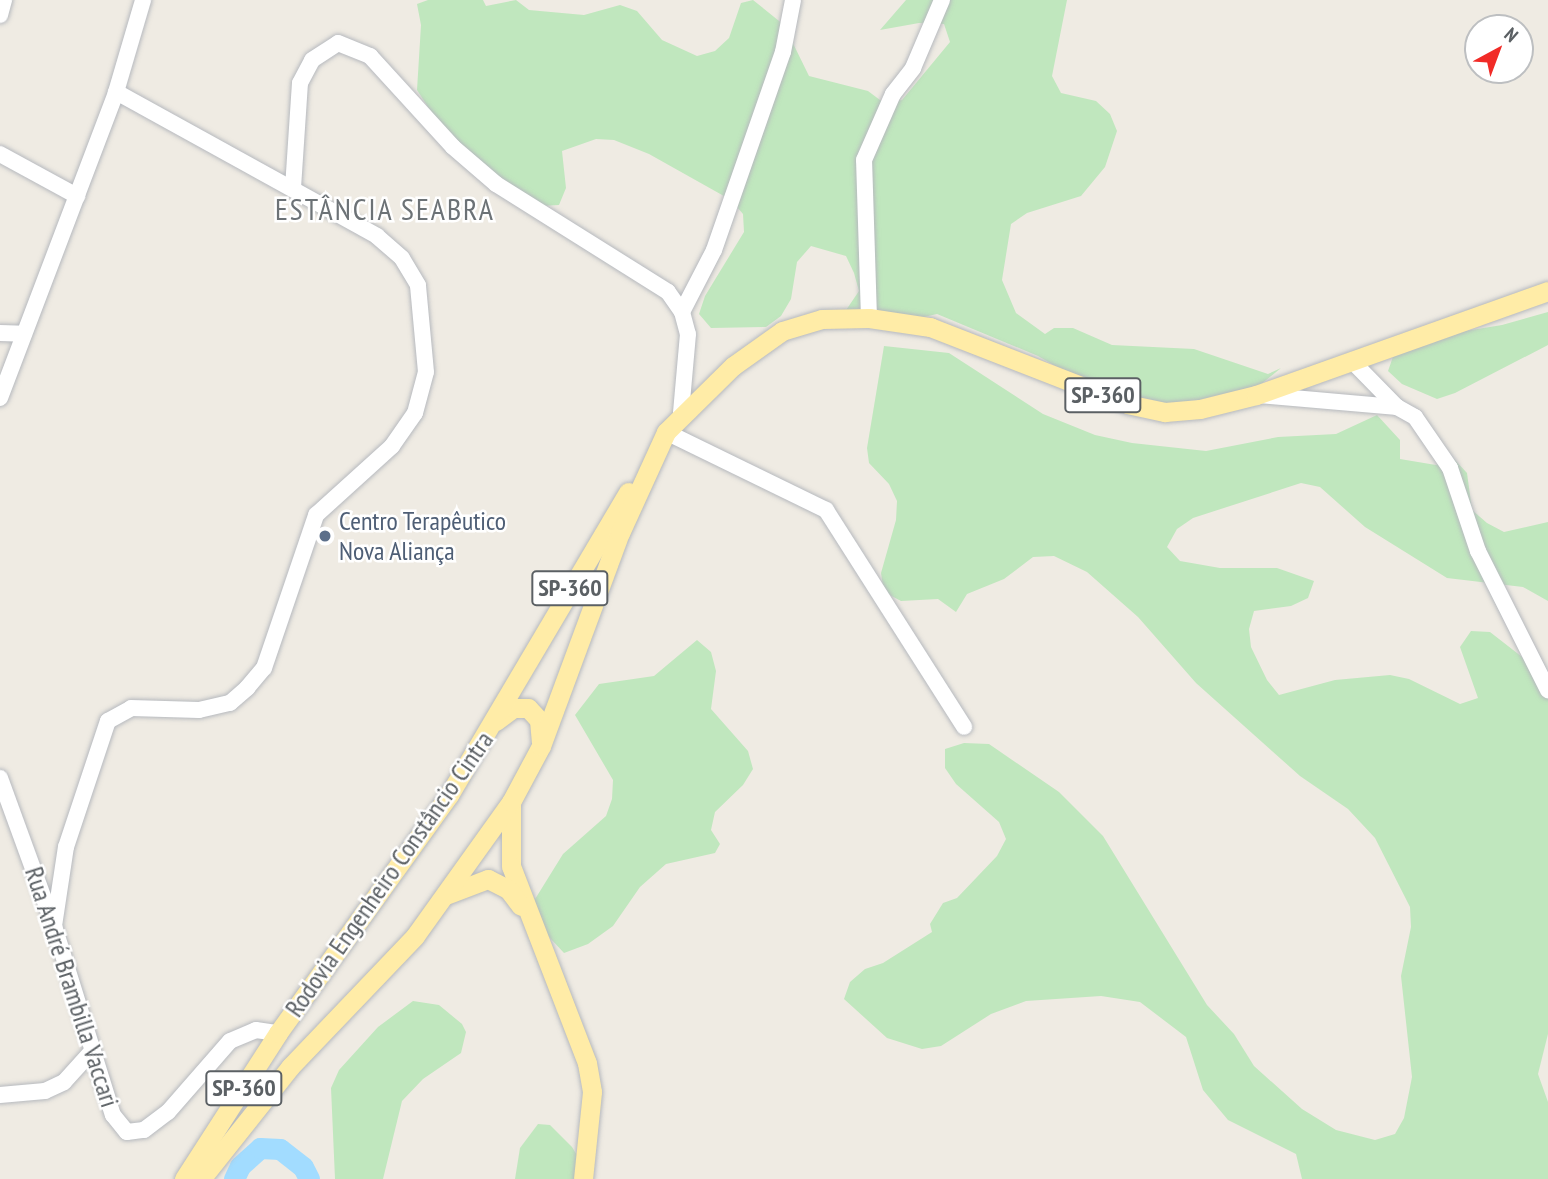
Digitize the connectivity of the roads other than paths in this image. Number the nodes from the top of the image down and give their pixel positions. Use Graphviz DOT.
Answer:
graph roads {
  1 [pos="4,0"];
  2 [pos="143,0"];
  3 [pos="793,0"];
  4 [pos="942,0"];
  5 [pos="0,15"];
  6 [pos="116,92"];
  7 [pos="0,154"];
  8 [pos="293,188"];
  9 [pos="77,196"];
  10 [pos="1548,291"];
  11 [pos="682,312"];
  12 [pos="869,318"];
  13 [pos="0,333"];
  14 [pos="24,334"];
  15 [pos="1352,361"];
  16 [pos="1256,395"];
  17 [pos="0,398"];
  18 [pos="1397,407"];
  19 [pos="681,413"];
  20 [pos="666,432"];
  21 [pos="653,457"];
  22 [pos="1548,690"];
  23 [pos="493,724"];
  24 [pos="964,727"];
  25 [pos="541,746"];
  26 [pos="0,778"];
  27 [pos="511,802"];
  28 [pos="445,895"];
  29 [pos="530,918"];
  30 [pos="54,926"];
  31 [pos="278,1033"];
  32 [pos="93,1051"];
  33 [pos="0,1095"];
  34 [pos="221,1150"];
  35 [pos="184,1179"];
  36 [pos="201,1179"];
  37 [pos="211,1179"];
  38 [pos="583,1179"];
  1 -- 5 [label="street"];
  2 -- 6 [label="street"];
  3 -- 11 [label="street"];
  4 -- 12 [label="street"];
  6 -- 8 [label="street"];
  6 -- 9 [label="street"];
  7 -- 9 [label="street"];
  8 -- 11 [label="street"];
  8 -- 30 [label="street"];
  9 -- 14 [label="street"];
  10 -- 15 [label="main road, Rodovia Engenheiro Constâncio Cintra / SP-360"];
  11 -- 19 [label="street"];
  12 -- 16 [label="main road, Rodovia Engenheiro Constâncio Cintra / SP-360"];
  12 -- 19 [label="main road, Rodovia Engenheiro Constâncio Cintra / SP-360"];
  13 -- 14 [label="street"];
  14 -- 17 [label="street"];
  15 -- 16 [label="main road, Rodovia Engenheiro Constâncio Cintra / SP-360"];
  15 -- 18 [label="street"];
  16 -- 18 [label="street"];
  18 -- 22 [label="street"];
  19 -- 20 [label="main road, Rodovia Engenheiro Constâncio Cintra / SP-360"];
  20 -- 21 [label="main road, Rodovia Engenheiro Constâncio Cintra / SP-360"];
  20 -- 24 [label="street"];
  21 -- 23 [label="main road, Rodovia Engenheiro Constâncio Cintra / SP-360"];
  21 -- 25 [label="main road, Rodovia Engenheiro Constâncio Cintra / SP-360"];
  23 -- 25 [label="main road"];
  23 -- 31 [label="main road, Rodovia Engenheiro Constâncio Cintra / SP-360"];
  25 -- 27 [label="main road, Rodovia Engenheiro Constâncio Cintra / SP-360"];
  26 -- 30 [label="street, Rua André Brambilla Vaccari"];
  27 -- 28 [label="main road, Rodovia Engenheiro Constâncio Cintra / SP-360"];
  27 -- 29 [label="main road"];
  28 -- 29 [label="main road"];
  28 -- 34 [label="main road, Rodovia Engenheiro Constâncio Cintra / SP-360"];
  29 -- 38 [label="main road"];
  30 -- 32 [label="street, Rua André Brambilla Vaccari"];
  31 -- 32 [label="street, Rua André Brambilla Vaccari"];
  31 -- 35 [label="main road, Rodovia Engenheiro Constâncio Cintra / SP-360"];
  32 -- 33 [label="street"];
  34 -- 36 [label="main road, Rodovia Engenheiro Constâncio Cintra / SP-360"];
  34 -- 37 [label="street"];
}
